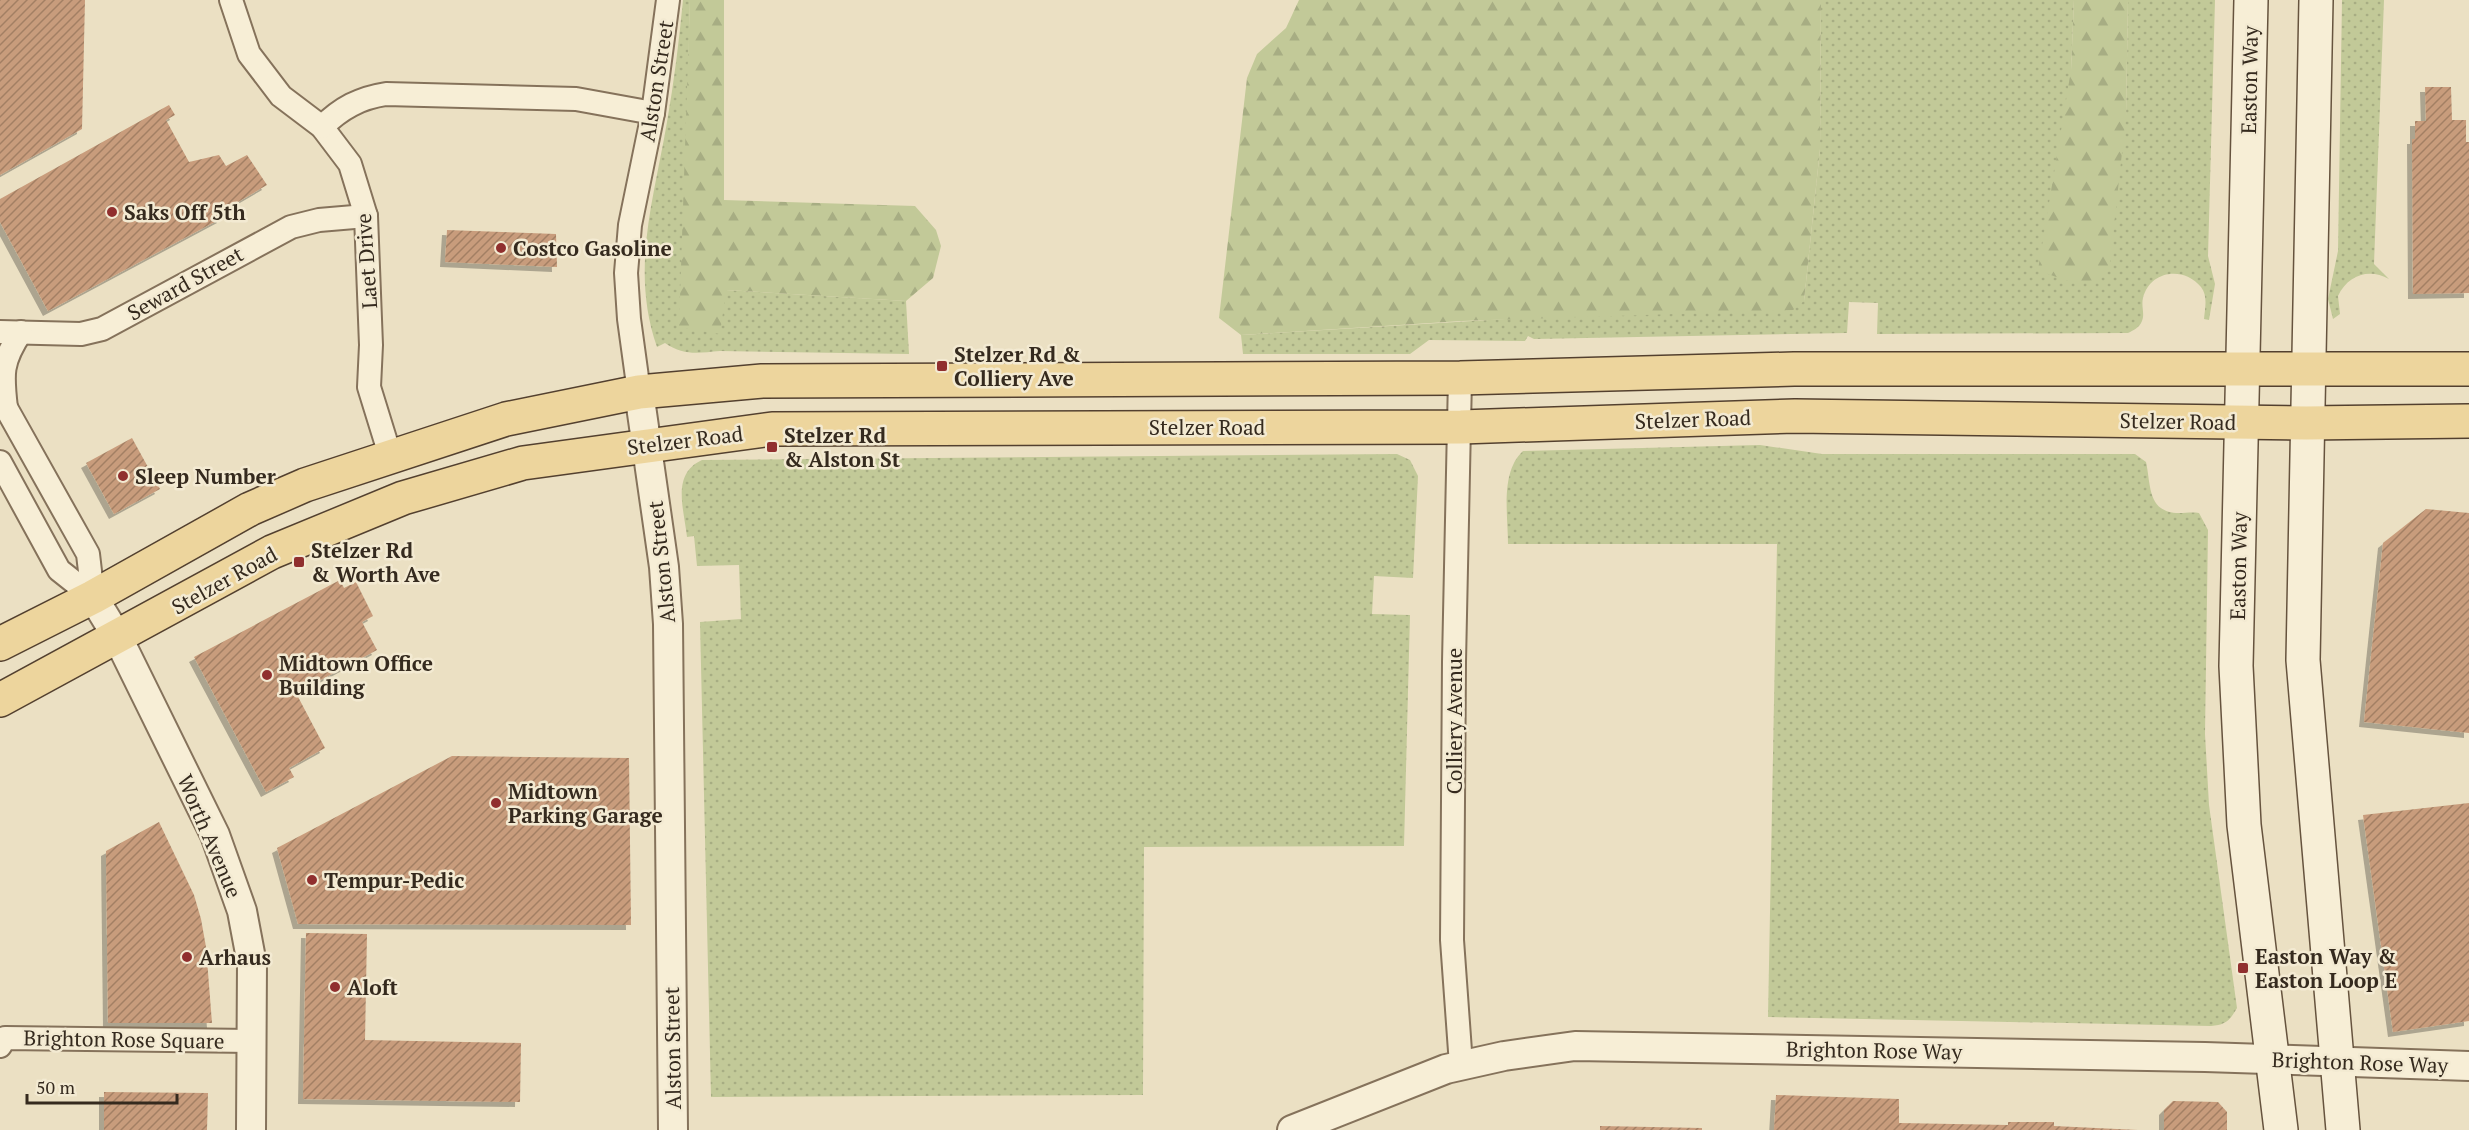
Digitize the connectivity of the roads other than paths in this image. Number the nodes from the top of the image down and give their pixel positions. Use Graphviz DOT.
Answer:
graph roads {
  1 [pos="231,0"];
  2 [pos="668,0"];
  3 [pos="2251,0"];
  4 [pos="2316,0"];
  5 [pos="653,113"];
  6 [pos="322,128"];
  7 [pos="366,216"];
  8 [pos="10,332"];
  9 [pos="2243,368"];
  10 [pos="2308,368"];
  11 [pos="2469,369"];
  12 [pos="1460,378"];
  13 [pos="639,392"];
  14 [pos="3,403"];
  15 [pos="2469,421"];
  16 [pos="2241,422"];
  17 [pos="2306,423"];
  18 [pos="1461,427"];
  19 [pos="648,444"];
  20 [pos="390,456"];
  21 [pos="0,462"];
  22 [pos="93,597"];
  23 [pos="118,638"];
  24 [pos="0,644"];
  25 [pos="0,700"];
  26 [pos="252,1041"];
  27 [pos="0,1046"];
  28 [pos="2274,1059"];
  29 [pos="2337,1063"];
  30 [pos="1461,1065"];
  31 [pos="2469,1066"];
  32 [pos="250,1130"];
  33 [pos="673,1130"];
  34 [pos="1292,1130"];
  35 [pos="2282,1130"];
  36 [pos="2343,1130"];
  1 -- 6 [label="street, Laet Drive"];
  2 -- 5 [label="street, Alston Street"];
  3 -- 9 [label="main road, Easton Way"];
  4 -- 10 [label="main road"];
  5 -- 6 [label="street"];
  5 -- 13 [label="street, Alston Street"];
  6 -- 7 [label="street, Laet Drive"];
  7 -- 8 [label="street, Seward Street"];
  7 -- 20 [label="street, Laet Drive"];
  8 -- 14 [label="street, Worth Avenue"];
  9 -- 10 [label="main road"];
  9 -- 12 [label="main road"];
  9 -- 16 [label="main road, Easton Way"];
  10 -- 11 [label="main road"];
  10 -- 17 [label="main road"];
  12 -- 13 [label="main road"];
  12 -- 18 [label="street, Colliery Avenue"];
  13 -- 19 [label="street, Alston Street"];
  13 -- 20 [label="main road"];
  14 -- 22 [label="street, Worth Avenue"];
  15 -- 17 [label="main road, Stelzer Road"];
  16 -- 17 [label="main road, Stelzer Road"];
  16 -- 18 [label="main road, Stelzer Road"];
  16 -- 28 [label="main road, Easton Way"];
  17 -- 29 [label="main road"];
  18 -- 19 [label="main road, Stelzer Road"];
  18 -- 30 [label="street, Colliery Avenue"];
  19 -- 23 [label="main road, Stelzer Road"];
  19 -- 33 [label="street, Alston Street"];
  20 -- 22 [label="main road"];
  21 -- 22 [label="street, Worth Avenue"];
  22 -- 23 [label="street, Worth Avenue"];
  22 -- 24 [label="main road"];
  23 -- 25 [label="main road, Stelzer Road"];
  23 -- 26 [label="street, Worth Avenue"];
  26 -- 27 [label="street, Brighton Rose Square"];
  26 -- 32 [label="street, Worth Avenue"];
  28 -- 29 [label="street, Brighton Rose Way"];
  28 -- 30 [label="street, Brighton Rose Way"];
  28 -- 35 [label="main road, Easton Way"];
  29 -- 31 [label="street, Brighton Rose Way"];
  29 -- 36 [label="main road"];
  30 -- 34 [label="street, Brighton Rose Way"];
}
